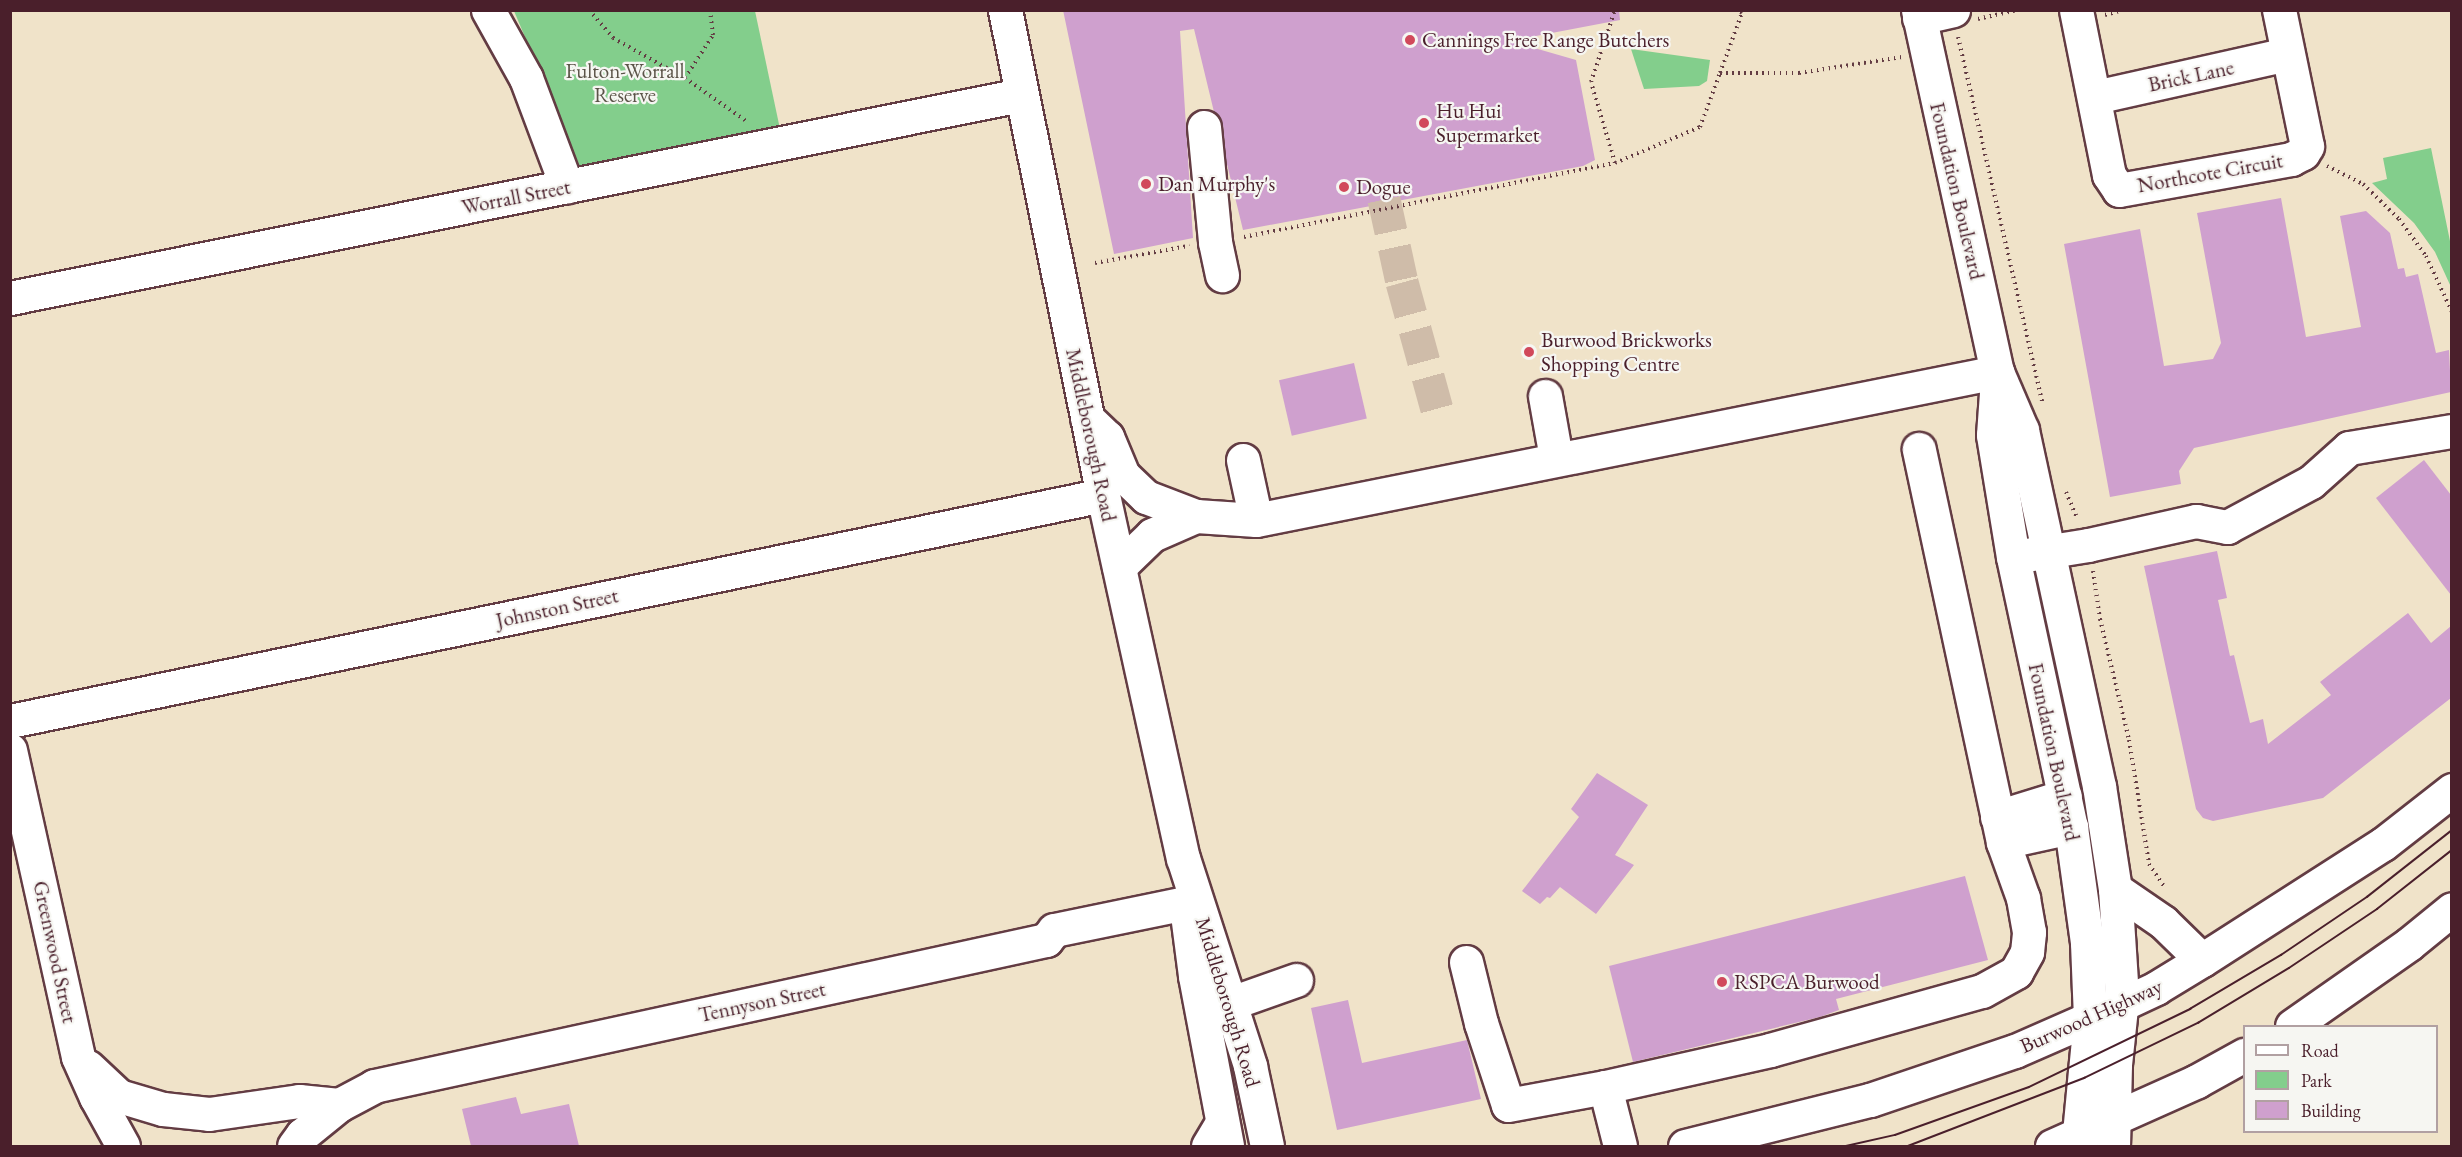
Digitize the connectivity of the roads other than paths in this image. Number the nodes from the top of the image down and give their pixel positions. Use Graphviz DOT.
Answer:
graph roads {
  1 [pos="488,10"];
  2 [pos="1005,10"];
  3 [pos="2076,10"];
  4 [pos="2279,10"];
  5 [pos="1918,14"];
  6 [pos="1964,15"];
  7 [pos="2287,54"];
  8 [pos="1020,95"];
  9 [pos="2095,97"];
  10 [pos="1204,127"];
  11 [pos="567,187"];
  12 [pos="1222,275"];
  13 [pos="10,298"];
  14 [pos="1997,372"];
  15 [pos="1545,396"];
  16 [pos="1087,418"];
  17 [pos="2451,431"];
  18 [pos="1919,449"];
  19 [pos="1556,458"];
  20 [pos="1243,460"];
  21 [pos="1103,495"];
  22 [pos="1196,516"];
  23 [pos="1256,520"];
  24 [pos="2048,550"];
  25 [pos="2013,557"];
  26 [pos="1119,567"];
  27 [pos="10,722"];
  28 [pos="10,750"];
  29 [pos="2451,790"];
  30 [pos="2065,796"];
  31 [pos="2072,827"];
  32 [pos="2000,830"];
  33 [pos="1183,858"];
  34 [pos="2115,889"];
  35 [pos="1185,903"];
  36 [pos="2451,909"];
  37 [pos="2202,960"];
  38 [pos="1466,962"];
  39 [pos="1296,980"];
  40 [pos="1231,1003"];
  41 [pos="2120,1005"];
  42 [pos="2090,1019"];
  43 [pos="2293,1025"];
  44 [pos="2243,1056"];
  45 [pos="78,1057"];
  46 [pos="1605,1087"];
  47 [pos="339,1105"];
  48 [pos="2113,1133"];
  49 [pos="1219,1139"];
  50 [pos="2071,1142"];
  51 [pos="123,1146"];
  52 [pos="294,1146"];
  53 [pos="1267,1146"];
  54 [pos="1620,1146"];
  55 [pos="1685,1146"];
  1 -- 11 [label="main road"];
  2 -- 8 [label="main road, Middleborough Road"];
  3 -- 9 [label="main road, Northcote Circuit"];
  4 -- 7 [label="main road, Northcote Circuit"];
  5 -- 6 [label="main road"];
  5 -- 14 [label="main road, Foundation Boulevard"];
  7 -- 9 [label="main road, Brick Lane"];
  7 -- 9 [label="main road, Northcote Circuit"];
  8 -- 11 [label="main road, Worrall Street"];
  8 -- 16 [label="main road, Middleborough Road"];
  10 -- 12 [label="main road"];
  11 -- 13 [label="main road, Worrall Street"];
  14 -- 19 [label="main road"];
  14 -- 24 [label="main road, Foundation Boulevard"];
  14 -- 25 [label="main road, Foundation Boulevard"];
  15 -- 19 [label="main road"];
  16 -- 21 [label="main road, Middleborough Road"];
  16 -- 22 [label="main road"];
  17 -- 24 [label="main road"];
  18 -- 32 [label="main road"];
  19 -- 23 [label="main road"];
  20 -- 23 [label="main road"];
  21 -- 26 [label="main road, Middleborough Road"];
  21 -- 27 [label="main road, Johnston Street"];
  22 -- 23 [label="main road"];
  22 -- 26 [label="main road"];
  24 -- 25 [label="main road"];
  24 -- 34 [label="main road, Foundation Boulevard"];
  25 -- 30 [label="main road, Foundation Boulevard"];
  26 -- 33 [label="main road, Middleborough Road"];
  28 -- 45 [label="main road, Greenwood Street"];
  29 -- 37 [label="main road, Burwood Highway"];
  30 -- 31 [label="main road, Foundation Boulevard"];
  30 -- 32 [label="main road"];
  31 -- 32 [label="main road"];
  31 -- 42 [label="main road, Foundation Boulevard"];
  32 -- 46 [label="main road"];
  33 -- 35 [label="main road, Middleborough Road"];
  33 -- 40 [label="main road, Middleborough Road"];
  34 -- 37 [label="main road"];
  34 -- 41 [label="main road, Foundation Boulevard"];
  35 -- 47 [label="main road, Tennyson Street"];
  35 -- 49 [label="main road, Middleborough Road"];
  36 -- 43 [label="main road"];
  37 -- 41 [label="main road, Burwood Highway"];
  38 -- 46 [label="main road"];
  39 -- 40 [label="main road"];
  40 -- 53 [label="main road, Middleborough Road"];
  41 -- 42 [label="main road, Burwood Highway"];
  41 -- 48 [label="main road, Foundation Boulevard"];
  42 -- 50 [label="main road, Foundation Boulevard"];
  42 -- 55 [label="main road, Burwood Highway"];
  44 -- 48 [label="main road"];
  45 -- 47 [label="main road"];
  45 -- 51 [label="main road, Greenwood Street"];
  46 -- 54 [label="main road"];
  47 -- 52 [label="main road, Tennyson Street"];
  48 -- 50 [label="main road"];
}
